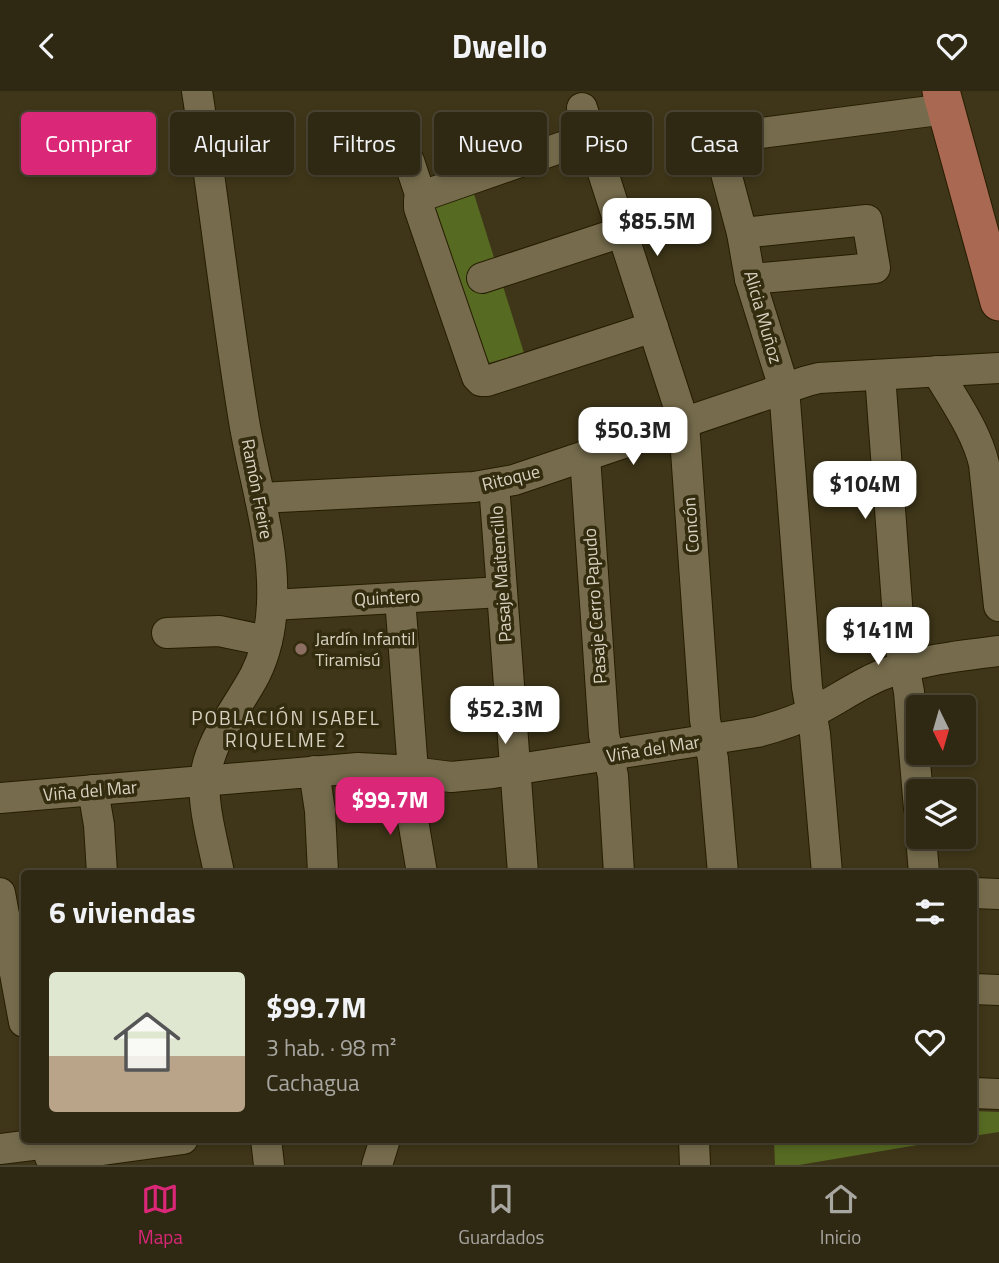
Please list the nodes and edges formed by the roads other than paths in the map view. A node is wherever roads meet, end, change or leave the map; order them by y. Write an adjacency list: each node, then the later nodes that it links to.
1 (197, 91): 22 (street, Ramón Freire)
2 (944, 100): 10 (street, Alicia Muñoz); 13 (main road)
3 (582, 108): 4 (street, Concón)
4 (583, 112)
5 (561, 148): 8 (street)
6 (414, 175): 8 (street)
7 (603, 175): 9 (street, Concón)
8 (421, 197): 14 (street)
9 (622, 232): 11 (street); 14 (street, Concón)
10 (742, 233): 12 (street, Alicia Muñoz); 12 (street)
11 (482, 278)
12 (750, 279): 18 (street, Alicia Muñoz)
13 (999, 302)
14 (653, 327): 19 (street, Concón)
15 (999, 367): 16 (street, Ritoque)
16 (937, 371): 17 (street, Ritoque); 26 (street)
17 (880, 375): 18 (street, Ritoque); 30 (street)
18 (784, 388): 19 (street, Ritoque); 31 (street, Alicia Muñoz)
19 (684, 423): 20 (street, Ritoque); 32 (street, Concón)
20 (585, 456): 21 (street, Ritoque); 33 (street, Pasaje Cerro Papudo)
21 (494, 484): 22 (street, Ritoque); 23 (street, Pasaje Maitencillo)
22 (260, 498): 25 (street, Ramón Freire)
23 (502, 593): 24 (street, Quintero); 34 (street, Pasaje Maitencillo)
24 (400, 598): 25 (street, Quintero); 36 (street)
25 (272, 605): 28 (street, Ramón Freire)
26 (999, 606)
27 (167, 633): 28 (street)
28 (267, 641): 38 (street, Ramón Freire)
29 (999, 651): 30 (street, Viña del Mar)
30 (904, 667): 31 (street, Viña del Mar); 37 (street)
31 (811, 713): 32 (street, Viña del Mar); 49 (street, Alicia Muñoz)
32 (709, 740): 33 (street, Viña del Mar); 48 (street, Concón)
33 (608, 755): 34 (street, Viña del Mar); 47 (street, Pasaje Cerro Papudo)
34 (515, 770): 36 (street, Viña del Mar); 46 (street, Pasaje Maitencillo)
35 (314, 771): 36 (street, Viña del Mar); 38 (street, Viña del Mar); 44 (street)
36 (410, 773): 45 (street)
37 (916, 779)
38 (204, 781): 39 (street, Viña del Mar); 43 (street, Ramón Freire)
39 (93, 790): 40 (street, Viña del Mar); 42 (street)
40 (0, 798)
41 (922, 849): 50 (street)
42 (102, 870)
43 (218, 870)
44 (323, 870)
45 (421, 870)
46 (523, 870)
47 (619, 870)
48 (723, 870)
49 (827, 870)
50 (924, 870)
51 (0, 893): 56 (street)
52 (977, 893): 53 (street)
53 (999, 894)
54 (977, 989): 55 (street)
55 (999, 991)
56 (15, 1014)
57 (977, 1093): 58 (street)
58 (999, 1094)
59 (138, 1143): 64 (street)
60 (266, 1143): 65 (street)
61 (384, 1143): 66 (street)
62 (694, 1143): 67 (street)
63 (0, 1149): 64 (street)
64 (49, 1151)
65 (269, 1165)
66 (377, 1165)
67 (695, 1165)

